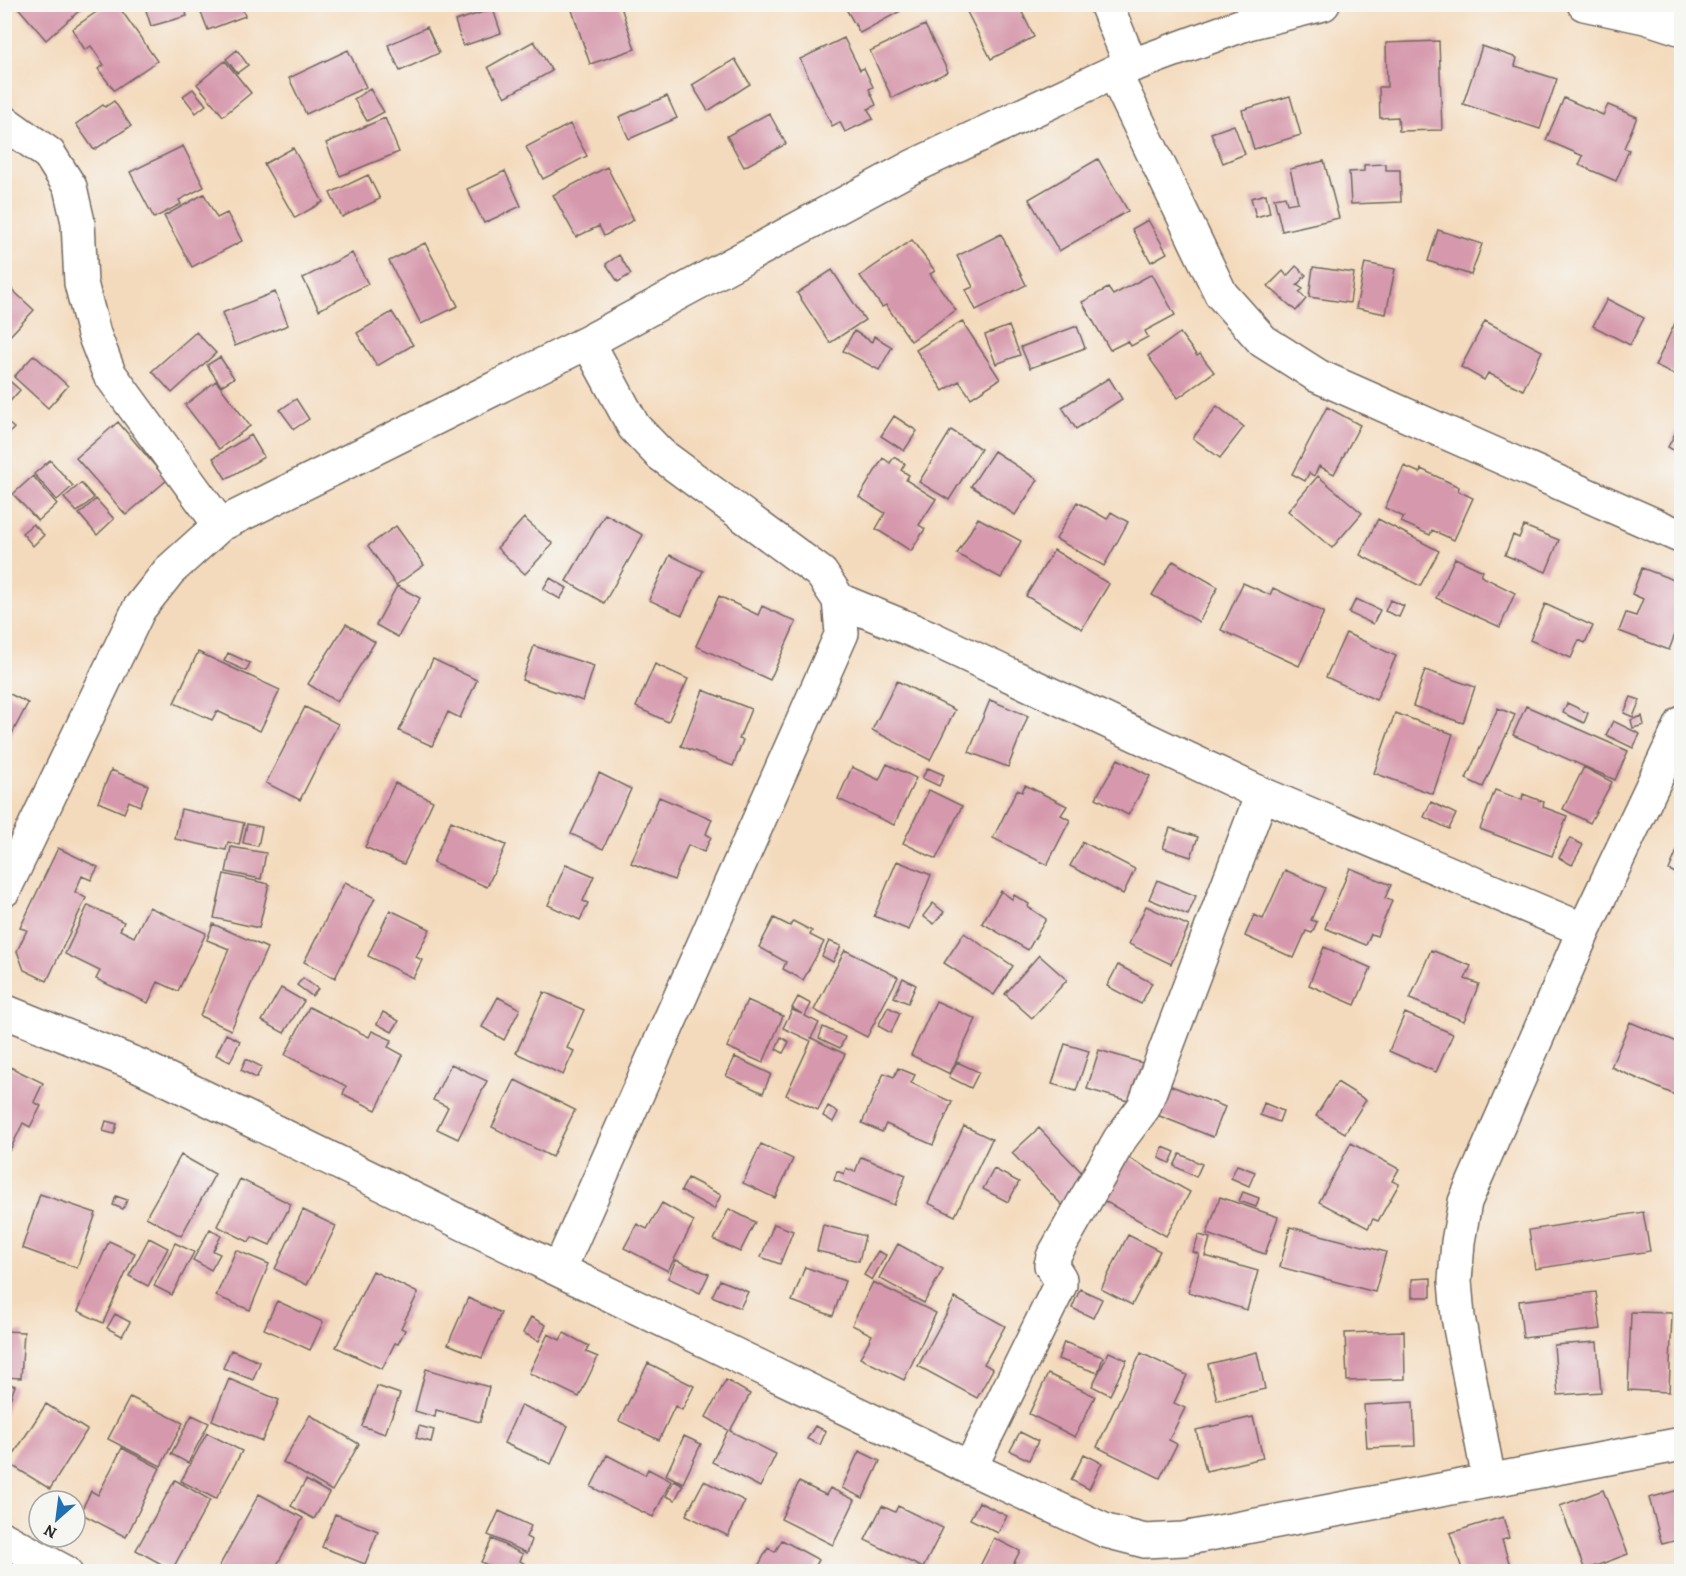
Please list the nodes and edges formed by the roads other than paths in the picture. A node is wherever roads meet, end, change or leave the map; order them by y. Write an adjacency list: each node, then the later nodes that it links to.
1 (1106, 4): 5 (street)
2 (1323, 4): 5 (street)
3 (1584, 4): 4 (street)
4 (1682, 29)
5 (1122, 69): 7 (street); 9 (street)
6 (4, 122): 8 (street)
7 (588, 342): 8 (street); 10 (street)
8 (220, 525): 13 (street)
9 (1682, 537)
10 (839, 600): 12 (street); 16 (street)
11 (1682, 723): 14 (street)
12 (1262, 794): 14 (street); 18 (street)
13 (4, 890)
14 (1584, 930): 19 (street)
15 (4, 1011): 16 (street)
16 (559, 1270): 18 (street)
17 (1682, 1444): 19 (street)
18 (970, 1468): 19 (street)
19 (1490, 1480)
20 (4, 1539): 21 (street)
21 (65, 1572)

